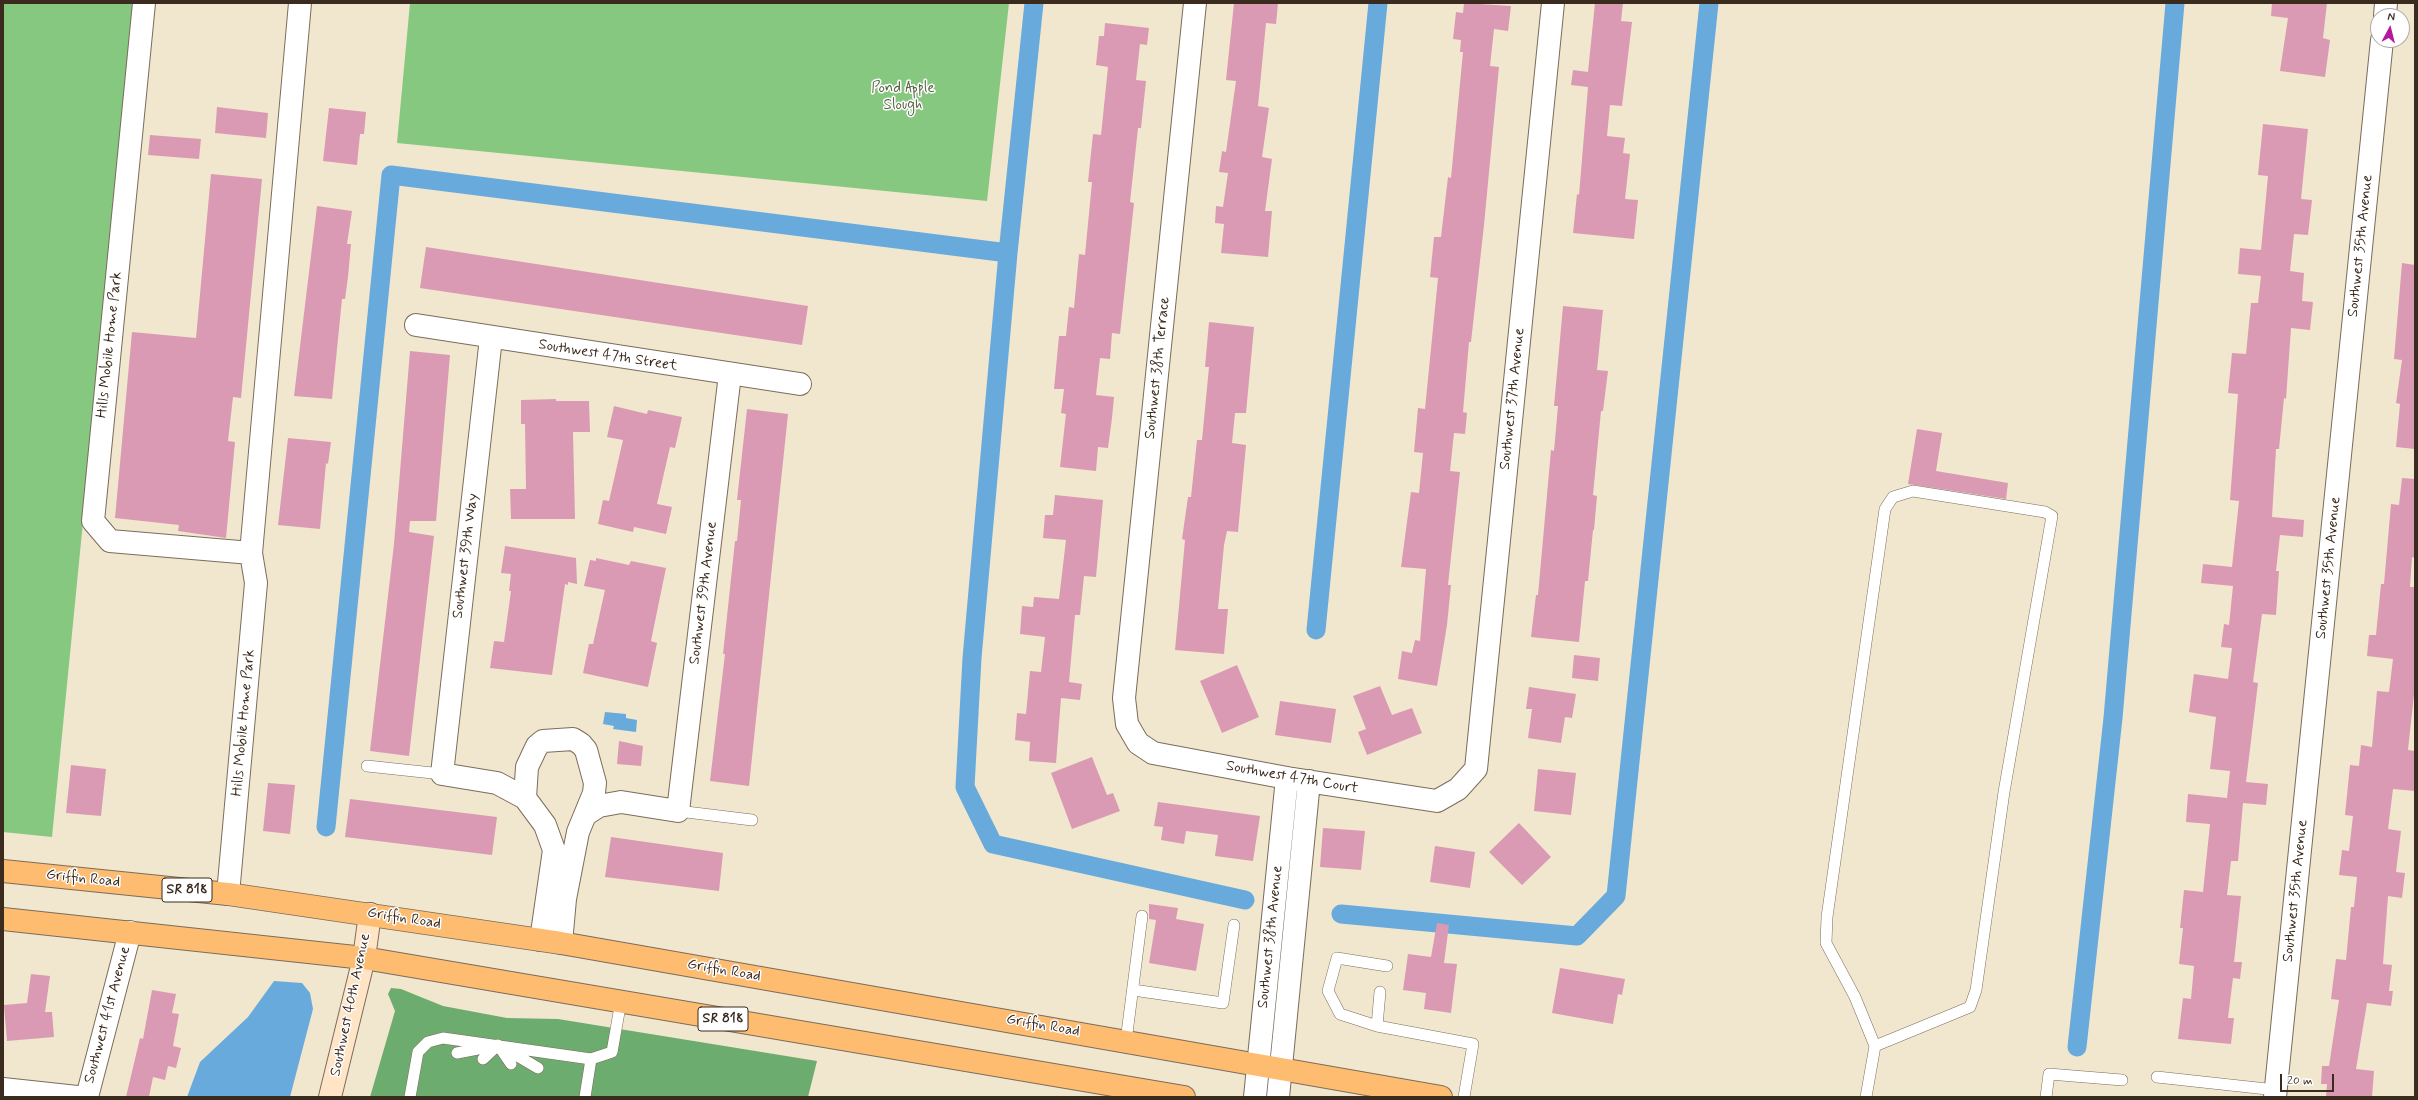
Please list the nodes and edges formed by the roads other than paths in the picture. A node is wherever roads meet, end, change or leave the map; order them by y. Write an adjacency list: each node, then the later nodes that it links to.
1 (144, 3): 10 (street, Hills Mobile Home Park)
2 (300, 3): 10 (street, Hills Mobile Home Park)
3 (1195, 3): 11 (street, Southwest 38th Terrace)
4 (1553, 3): 19 (street, Southwest 37th Avenue)
5 (2381, 48): 52 (street, Southwest 35th Avenue)
6 (416, 325): 7 (street, Southwest 47th Street)
7 (491, 338): 8 (street, Southwest 47th Street); 14 (street, Southwest 39th Way)
8 (730, 374): 9 (street, Southwest 47th Street); 22 (street, Southwest 39th Avenue)
9 (800, 384)
10 (251, 553): 26 (street, Hills Mobile Home Park)
11 (1131, 732): 15 (street, Southwest 47th Court)
12 (530, 760): 17 (street); 18 (street); 20 (street)
13 (367, 766): 14 (lane)
14 (442, 774): 17 (street)
15 (1287, 778): 16 (street, Southwest 47th Court); 46 (street, Southwest 38th Avenue)
16 (1309, 781): 19 (street, Southwest 47th Court); 48 (street, Southwest 38th Avenue)
17 (497, 783): 20 (street)
18 (595, 783): 21 (street); 23 (street)
19 (1458, 789)
20 (525, 798): 32 (street)
21 (621, 802): 22 (street); 23 (street)
22 (678, 811): 24 (lane)
23 (585, 816): 32 (street)
24 (752, 820)
25 (3, 871): 26 (main road, Griffin Road / SR 818)
26 (228, 894): 27 (main road, Griffin Road / SR 818)
27 (370, 914): 32 (main road, Griffin Road / SR 818); 33 (street, Southwest 40th Avenue)
28 (1142, 916): 35 (lane)
29 (3, 919): 31 (main road, SR 818)
30 (1234, 925): 35 (lane)
31 (130, 932): 33 (main road, SR 818); 54 (street, Southwest 41st Avenue)
32 (551, 941): 39 (main road, Griffin Road / SR 818)
33 (364, 958): 37 (main road, SR 818); 55 (street, Southwest 40th Avenue)
34 (1387, 966): 38 (lane)
35 (1133, 990): 39 (lane)
36 (1380, 992): 38 (lane)
37 (621, 1002): 44 (lane); 58 (main road, SR 818)
38 (1377, 1026): 62 (lane)
39 (1126, 1041): 46 (main road, Griffin Road / SR 818)
40 (498, 1045): 42 (lane); 43 (lane); 44 (lane); 45 (lane); 47 (lane); 56 (lane)
41 (1874, 1046): 41 (lane); 63 (lane)
42 (457, 1053)
43 (483, 1059)
44 (591, 1059): 57 (lane)
45 (512, 1064)
46 (1258, 1065): 48 (main road, Griffin Road / SR 818); 59 (street, Southwest 38th Avenue)
47 (538, 1068)
48 (1281, 1069): 60 (street, Southwest 38th Avenue); 61 (main road, Griffin Road / SR 818)
49 (2157, 1077): 52 (lane)
50 (2122, 1080): 64 (lane)
51 (3, 1089): 53 (street)
52 (2276, 1094)
53 (77, 1097)
54 (87, 1097)
55 (330, 1097)
56 (410, 1097)
57 (584, 1097)
58 (1184, 1097)
59 (1255, 1097)
60 (1278, 1097)
61 (1441, 1097)
62 (1464, 1097)
63 (1866, 1097)
64 (2046, 1097)

